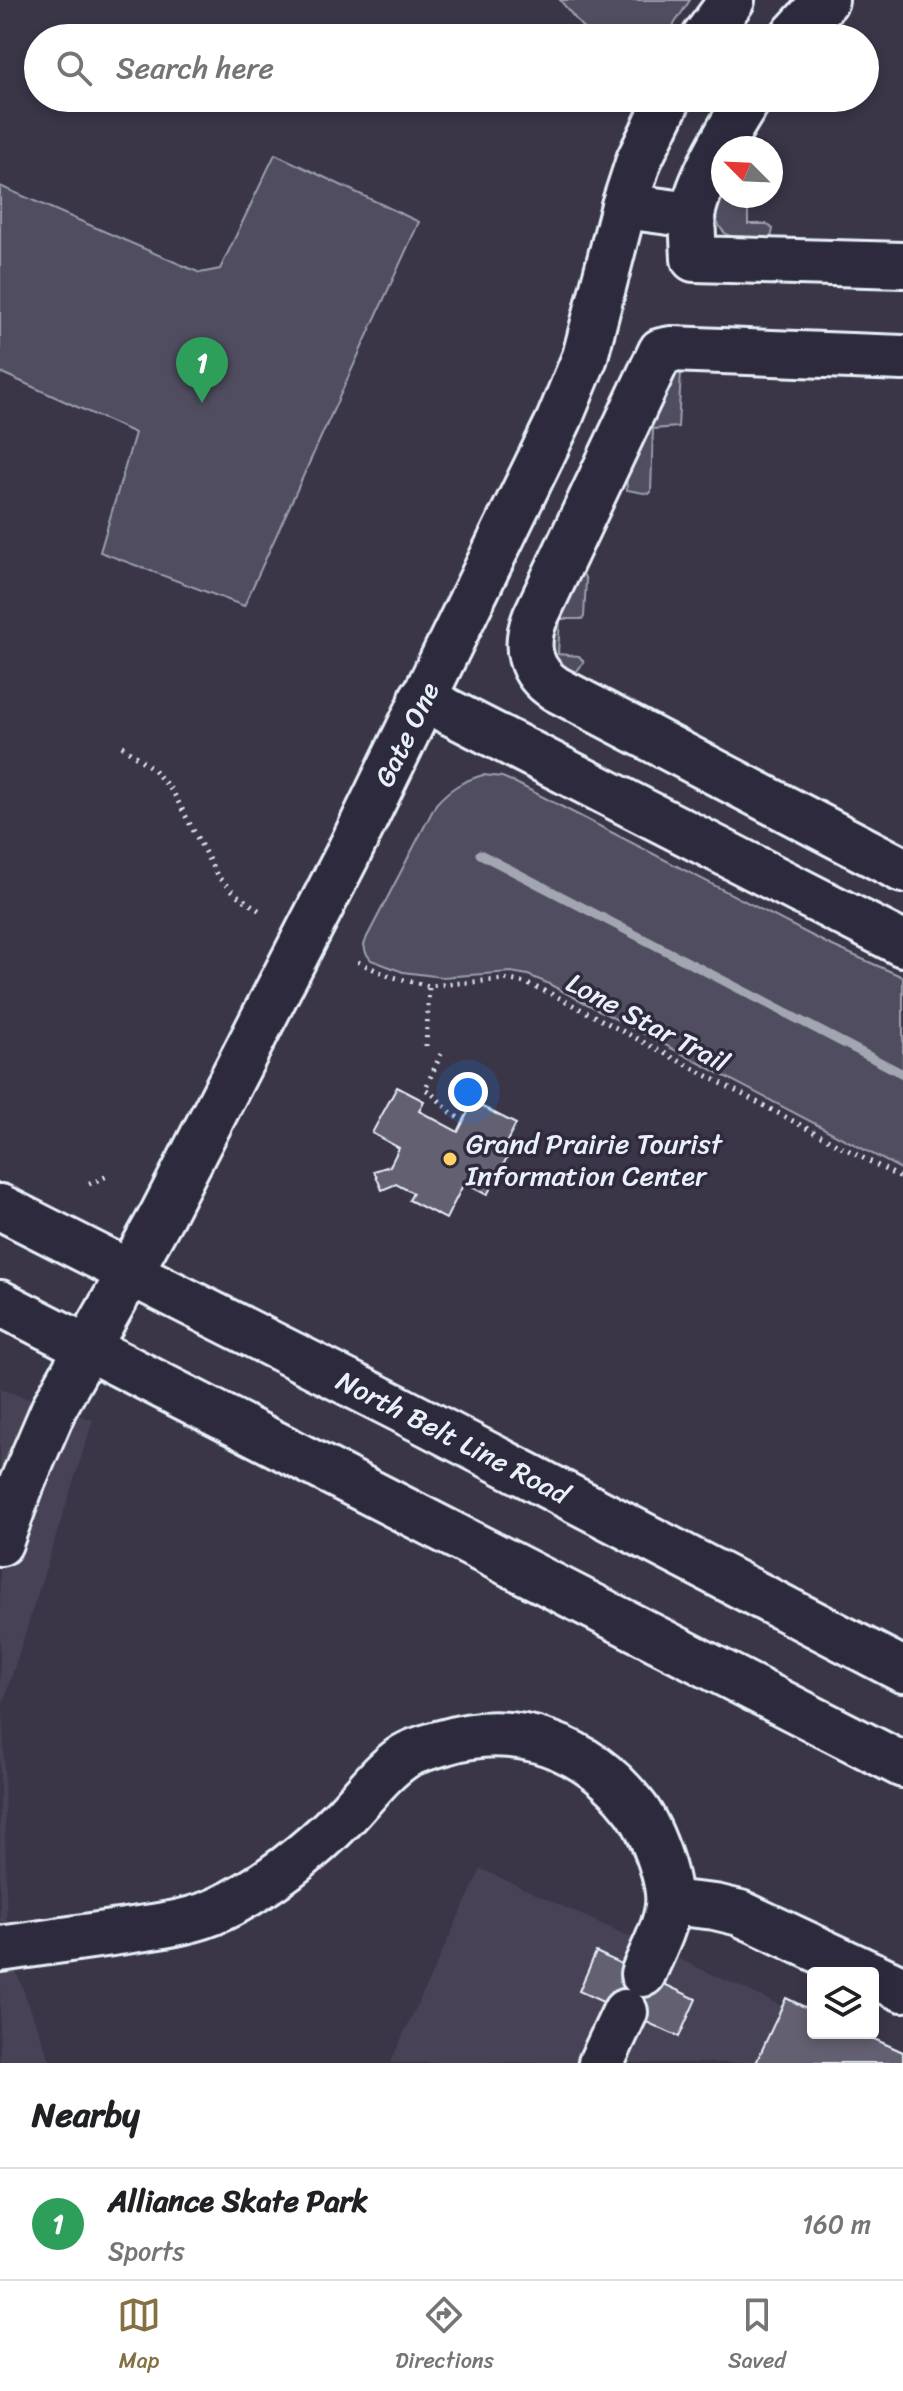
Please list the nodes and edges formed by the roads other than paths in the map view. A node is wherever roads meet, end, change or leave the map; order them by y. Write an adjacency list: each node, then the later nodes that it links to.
1 (732, 0): 3 (main road)
2 (826, 0): 4 (main road)
3 (714, 24)
4 (804, 24)
5 (662, 112): 7 (main road, Gate One)
6 (741, 112): 8 (main road)
7 (624, 206): 8 (main road); 11 (main road, Gate One)
8 (692, 215): 9 (main road)
9 (903, 265)
10 (903, 358): 12 (main road)
11 (422, 698): 13 (main road); 15 (main road, Gate One)
12 (903, 870)
13 (903, 944)
14 (0, 1207): 15 (main road, North Belt Line Road)
15 (130, 1273): 17 (main road, Gate One); 19 (main road, North Belt Line Road)
16 (0, 1303): 17 (main road)
17 (87, 1348): 18 (main road, Gate One); 20 (main road)
18 (0, 1543)
19 (903, 1670)
20 (903, 1765)
21 (669, 1902): 22 (main road); 23 (main road); 26 (main road)
22 (0, 1949)
23 (856, 1967)
24 (879, 1978): 25 (main road)
25 (903, 1989)
26 (601, 2063)

